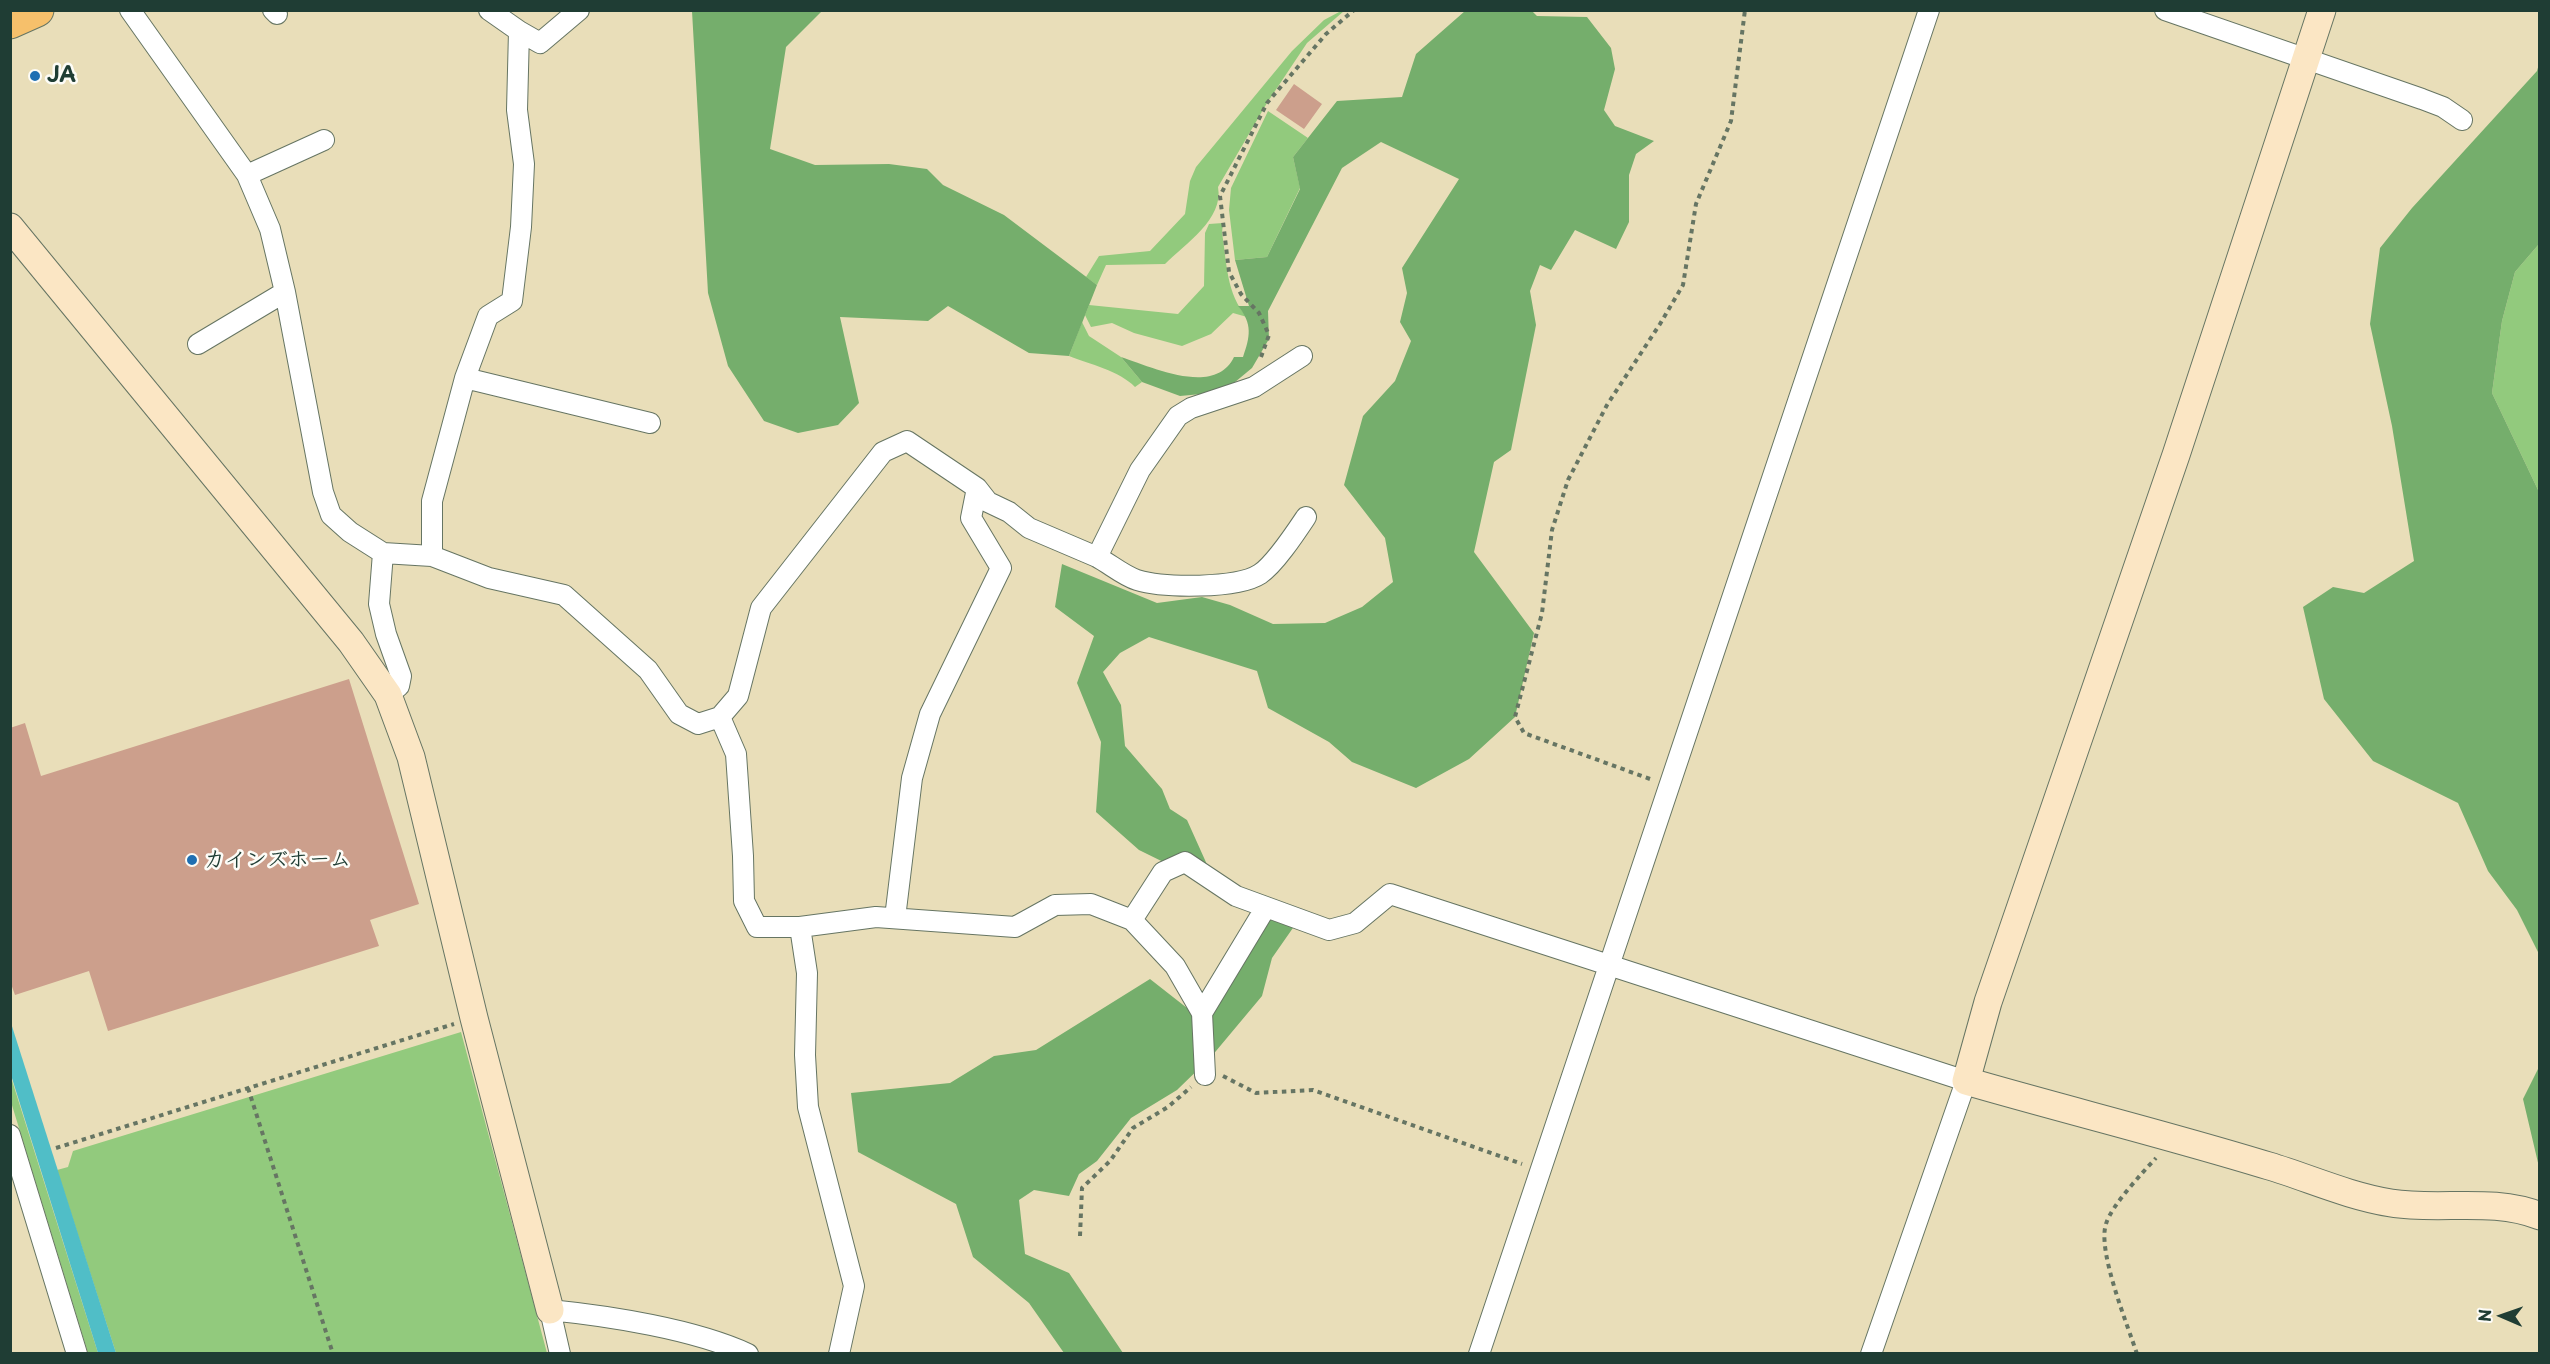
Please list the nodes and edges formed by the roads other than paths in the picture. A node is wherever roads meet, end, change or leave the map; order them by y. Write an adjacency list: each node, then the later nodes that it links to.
1 (38, 10): 8 (highway)
2 (130, 10): 13 (street)
3 (489, 10): 9 (street)
4 (579, 10): 9 (street)
5 (1929, 10): 31 (street)
6 (2165, 10): 10 (street)
7 (2322, 10): 10 (street)
8 (10, 22)
9 (519, 31): 18 (street)
10 (2306, 59): 11 (street); 34 (street)
11 (2462, 120)
12 (324, 140): 13 (street)
13 (247, 175): 15 (street)
14 (10, 227): 25 (street)
15 (285, 292): 16 (street); 22 (street)
16 (198, 344)
17 (1302, 356): 24 (street)
18 (465, 378): 19 (street); 23 (street)
19 (650, 423)
20 (977, 488): 24 (street); 26 (street); 28 (street)
21 (1306, 517): 24 (street)
22 (382, 553): 23 (street); 25 (street)
23 (432, 556): 26 (street)
24 (1097, 557)
25 (388, 695): 37 (street)
26 (720, 717): 30 (street)
27 (1266, 907): 29 (street); 31 (street); 32 (street)
28 (895, 918): 29 (street); 30 (street)
29 (1132, 920): 32 (street)
30 (800, 927): 41 (street)
31 (1609, 966): 34 (street); 42 (street)
32 (1202, 1013): 33 (street)
33 (1205, 1075)
34 (1966, 1081): 36 (street); 43 (street)
35 (10, 1135): 38 (street)
36 (2540, 1216)
37 (550, 1310): 39 (street); 40 (street)
38 (77, 1353)
39 (560, 1353)
40 (748, 1353)
41 (838, 1353)
42 (1479, 1353)
43 (1870, 1353)

